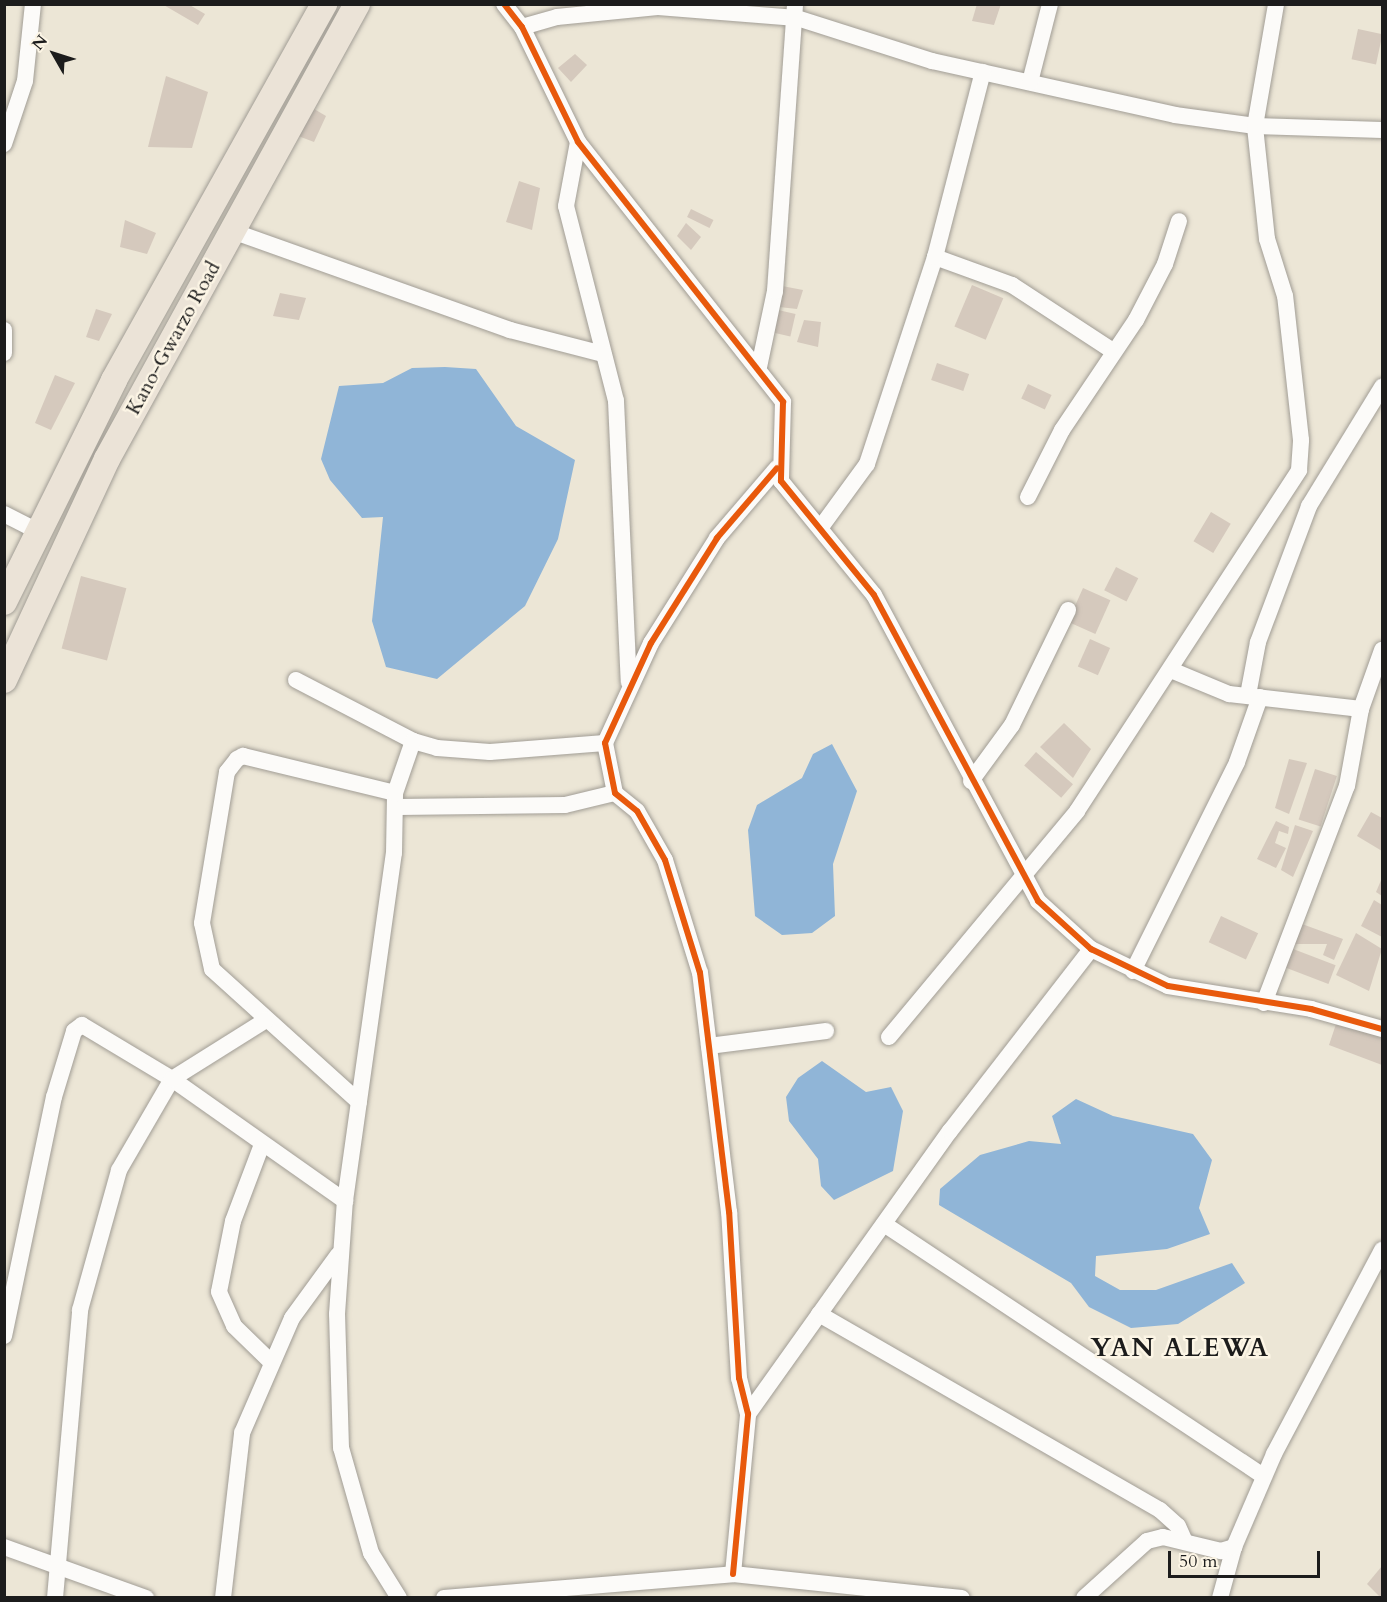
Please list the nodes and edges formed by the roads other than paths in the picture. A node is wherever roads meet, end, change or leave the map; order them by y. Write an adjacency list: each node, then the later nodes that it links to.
1 (33, 4): 14 (street)
2 (324, 4): 30 (main road, Kano-Gwarzo Road)
3 (357, 4): 16 (main road, Kano-Gwarzo Road)
4 (504, 4): 8 (street)
5 (1050, 4): 10 (street)
6 (1276, 4): 11 (street)
7 (796, 11): 8 (street); 9 (street); 22 (street)
8 (522, 27): 13 (street)
9 (983, 72): 10 (street); 17 (street)
10 (1030, 81): 11 (street)
11 (1255, 126): 12 (street); 25 (street)
12 (1383, 130)
13 (578, 142): 21 (street); 22 (street)
14 (4, 144)
15 (1179, 221): 19 (street)
16 (232, 231): 21 (street); 35 (main road, Kano-Gwarzo Road)
17 (936, 256): 19 (street); 29 (street)
18 (4, 330): 20 (street)
19 (1113, 351): 27 (street)
20 (4, 353)
21 (603, 354): 37 (street)
22 (759, 367): 24 (street)
23 (1383, 387): 26 (street)
24 (777, 468): 29 (street); 37 (street)
25 (1299, 470): 26 (street); 34 (street)
26 (1321, 480): 39 (street)
27 (1028, 497)
28 (4, 514): 30 (street)
29 (821, 527): 43 (street)
30 (38, 531): 31 (main road, Kano-Gwarzo Road)
31 (4, 602)
32 (1068, 610): 43 (street)
33 (1383, 650): 38 (street)
34 (1171, 670): 39 (street); 46 (street)
35 (4, 680)
36 (296, 680): 41 (street)
37 (629, 683): 42 (street)
38 (1377, 687): 40 (street)
39 (1254, 696): 40 (street); 48 (street)
40 (1361, 709): 49 (street)
41 (413, 741): 42 (street); 45 (street)
42 (605, 743): 44 (street)
43 (971, 781): 46 (street)
44 (615, 793): 45 (street); 54 (street)
45 (396, 800): 50 (street); 56 (street)
46 (1021, 879): 47 (street); 53 (street)
47 (1091, 949): 48 (street); 59 (street)
48 (1132, 971): 49 (street)
49 (1264, 1003): 51 (street)
50 (266, 1020): 55 (street); 56 (street)
51 (1383, 1029)
52 (826, 1031): 54 (street)
53 (889, 1037)
54 (709, 1046): 65 (street)
55 (172, 1079): 57 (street); 63 (street); 70 (street)
56 (359, 1102): 58 (street)
57 (261, 1147): 58 (street); 64 (street)
58 (345, 1201): 61 (street)
59 (884, 1224): 62 (street); 66 (street)
60 (1383, 1250): 66 (street)
61 (338, 1255): 64 (street); 77 (street)
62 (819, 1314): 65 (street); 67 (street)
63 (4, 1336)
64 (271, 1362): 76 (street)
65 (748, 1414): 71 (street)
66 (1263, 1476): 69 (street)
67 (1185, 1542): 69 (street); 80 (street)
68 (4, 1547): 70 (street)
69 (1234, 1547): 81 (street)
70 (58, 1565): 74 (street); 75 (street)
71 (733, 1574): 72 (street); 73 (street)
72 (867, 1592): 79 (street)
73 (486, 1595): 78 (street)
74 (55, 1598)
75 (146, 1598)
76 (223, 1598)
77 (399, 1598)
78 (444, 1598)
79 (962, 1598)
80 (1084, 1598)
81 (1220, 1598)

